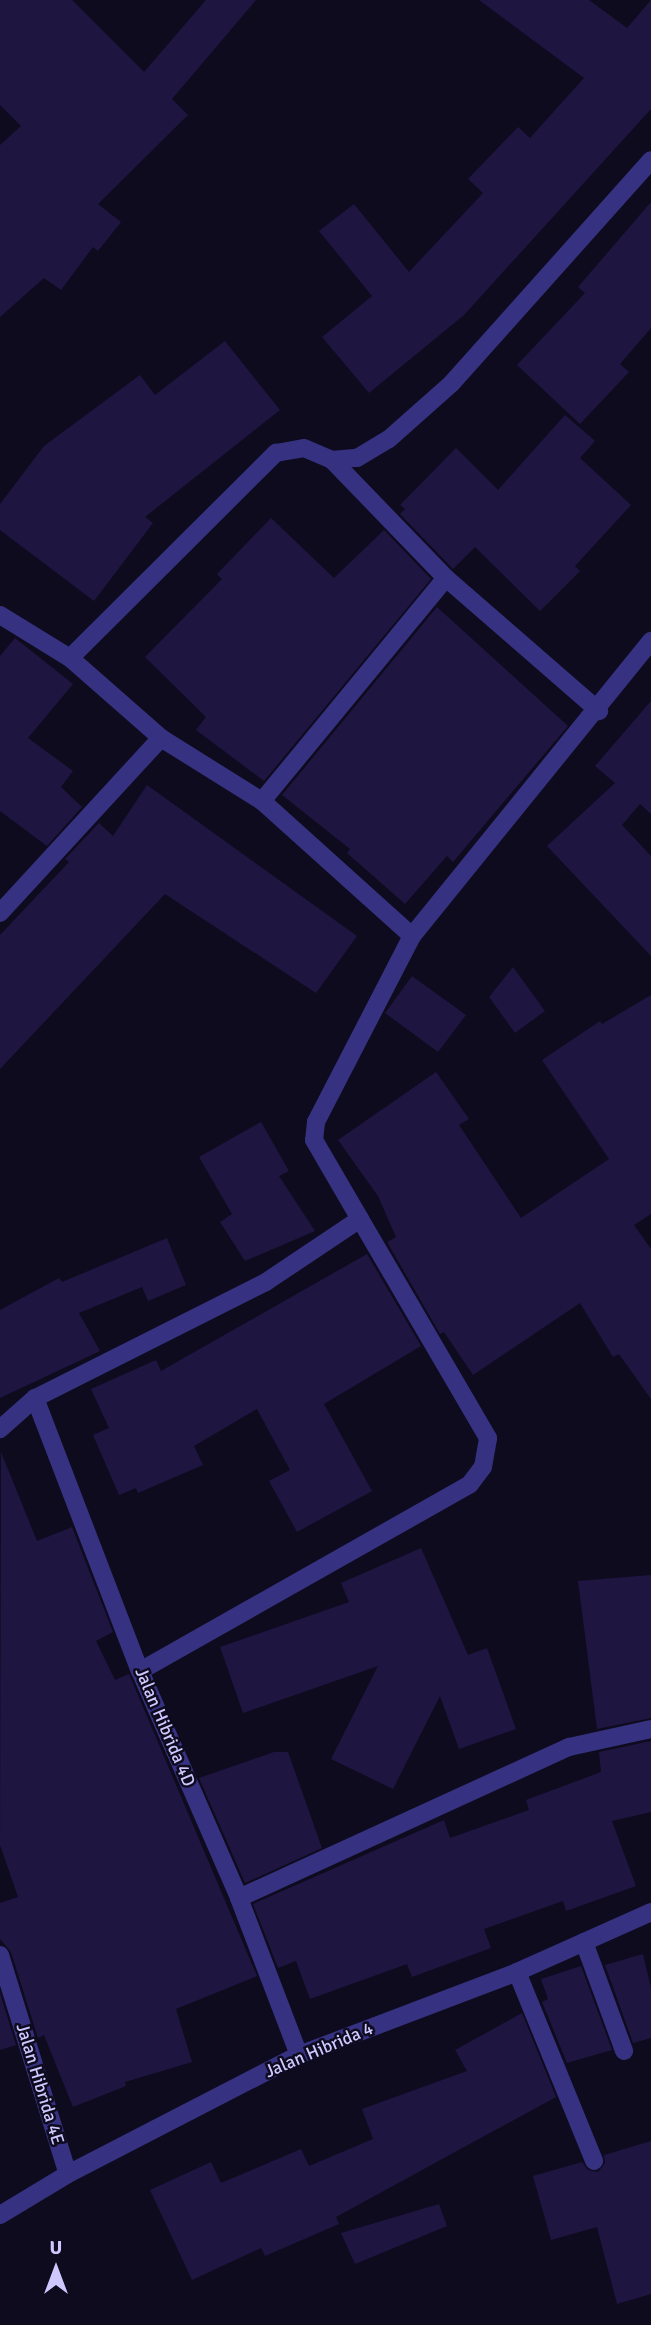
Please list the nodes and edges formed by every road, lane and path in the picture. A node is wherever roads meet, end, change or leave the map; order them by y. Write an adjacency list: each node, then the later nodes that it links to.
1 (651, 160): 2 (street)
2 (332, 460): 3 (street); 6 (street)
3 (446, 578): 7 (street); 9 (street)
4 (0, 615): 6 (street)
5 (651, 641): 7 (street)
6 (70, 658): 8 (street)
7 (599, 711): 11 (street)
8 (161, 738): 9 (street); 10 (street)
9 (262, 801): 11 (street)
10 (0, 913)
11 (412, 936): 12 (street)
12 (359, 1219): 13 (street); 15 (street)
13 (35, 1398): 14 (street); 15 (street, Jalan Hibrida 4D)
14 (0, 1429)
15 (140, 1671): 17 (street, Jalan Hibrida 4D)
16 (651, 1729): 17 (street)
17 (239, 1898): 23 (street, Jalan Hibrida 4D)
18 (651, 1912): 19 (street, Jalan Hibrida 4)
19 (584, 1942): 21 (street, Jalan Hibrida 4); 22 (street)
20 (0, 1955): 25 (street, Jalan Hibrida 4E)
21 (517, 1972): 23 (street, Jalan Hibrida 4); 24 (street)
22 (624, 2051)
23 (299, 2054): 25 (street, Jalan Hibrida 4)
24 (594, 2161)
25 (68, 2174): 26 (street, Jalan Hibrida 4)
26 (0, 2215)

